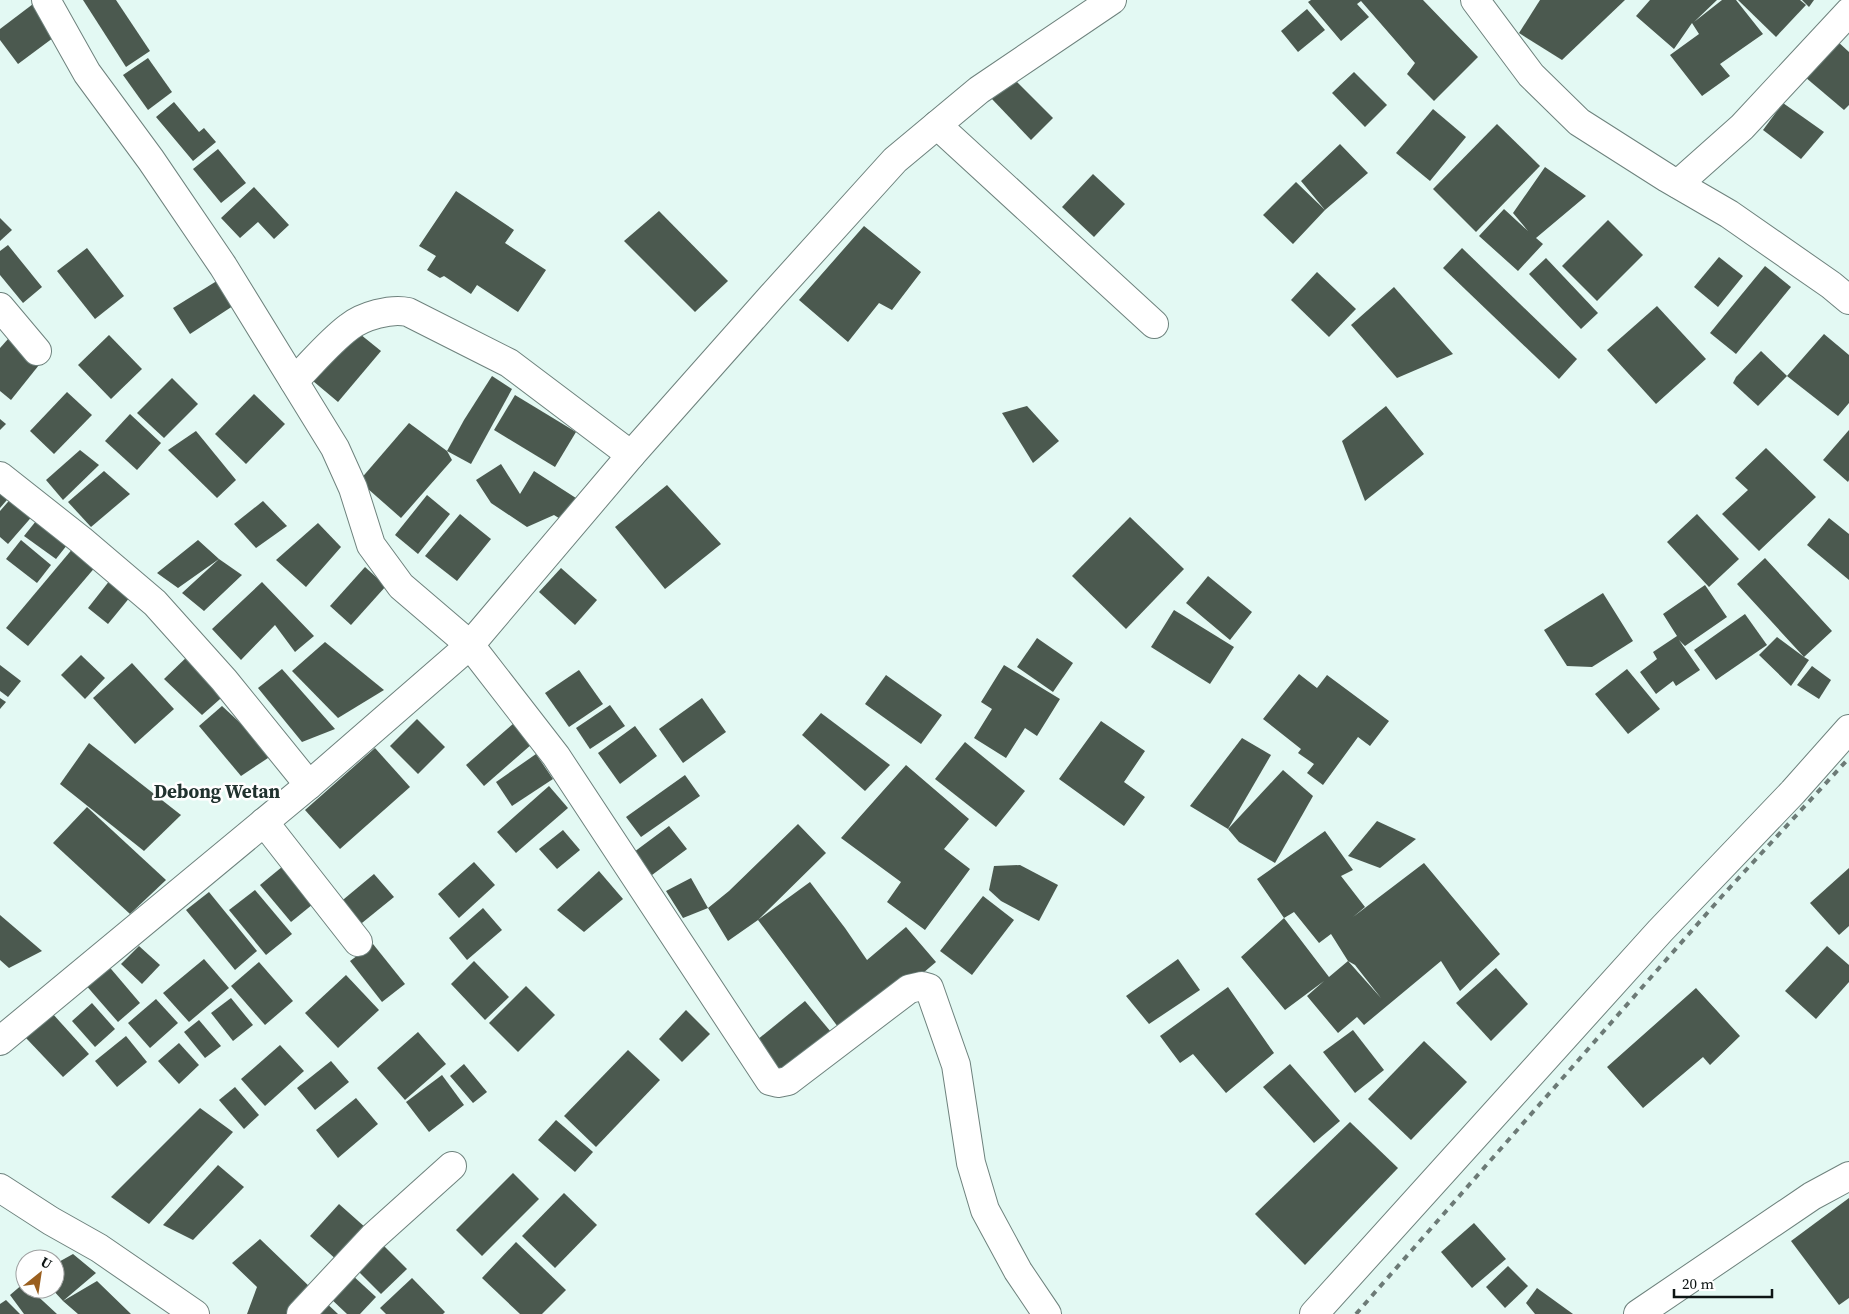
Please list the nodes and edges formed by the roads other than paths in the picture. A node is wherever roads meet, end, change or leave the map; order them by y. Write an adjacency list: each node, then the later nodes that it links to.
1 (46, 0): 11 (street)
2 (1112, 0): 5 (street)
3 (1475, 0): 6 (street)
4 (1849, 12): 6 (street)
5 (937, 125): 9 (street); 12 (street)
6 (1678, 184): 7 (street)
7 (1849, 300)
8 (0, 307): 10 (street)
9 (1154, 324)
10 (37, 351)
11 (294, 381): 12 (street); 14 (street)
12 (631, 455): 14 (street)
13 (0, 476): 16 (street)
14 (470, 645): 16 (street); 25 (street)
15 (1849, 729): 26 (street)
16 (309, 785): 17 (street)
17 (264, 822): 18 (street); 19 (street)
18 (358, 942)
19 (1, 1038)
20 (452, 1166): 24 (street)
21 (1849, 1176): 27 (street)
22 (0, 1188): 23 (street)
23 (195, 1314)
24 (301, 1314)
25 (1047, 1314)
26 (1314, 1314)
27 (1638, 1314)

